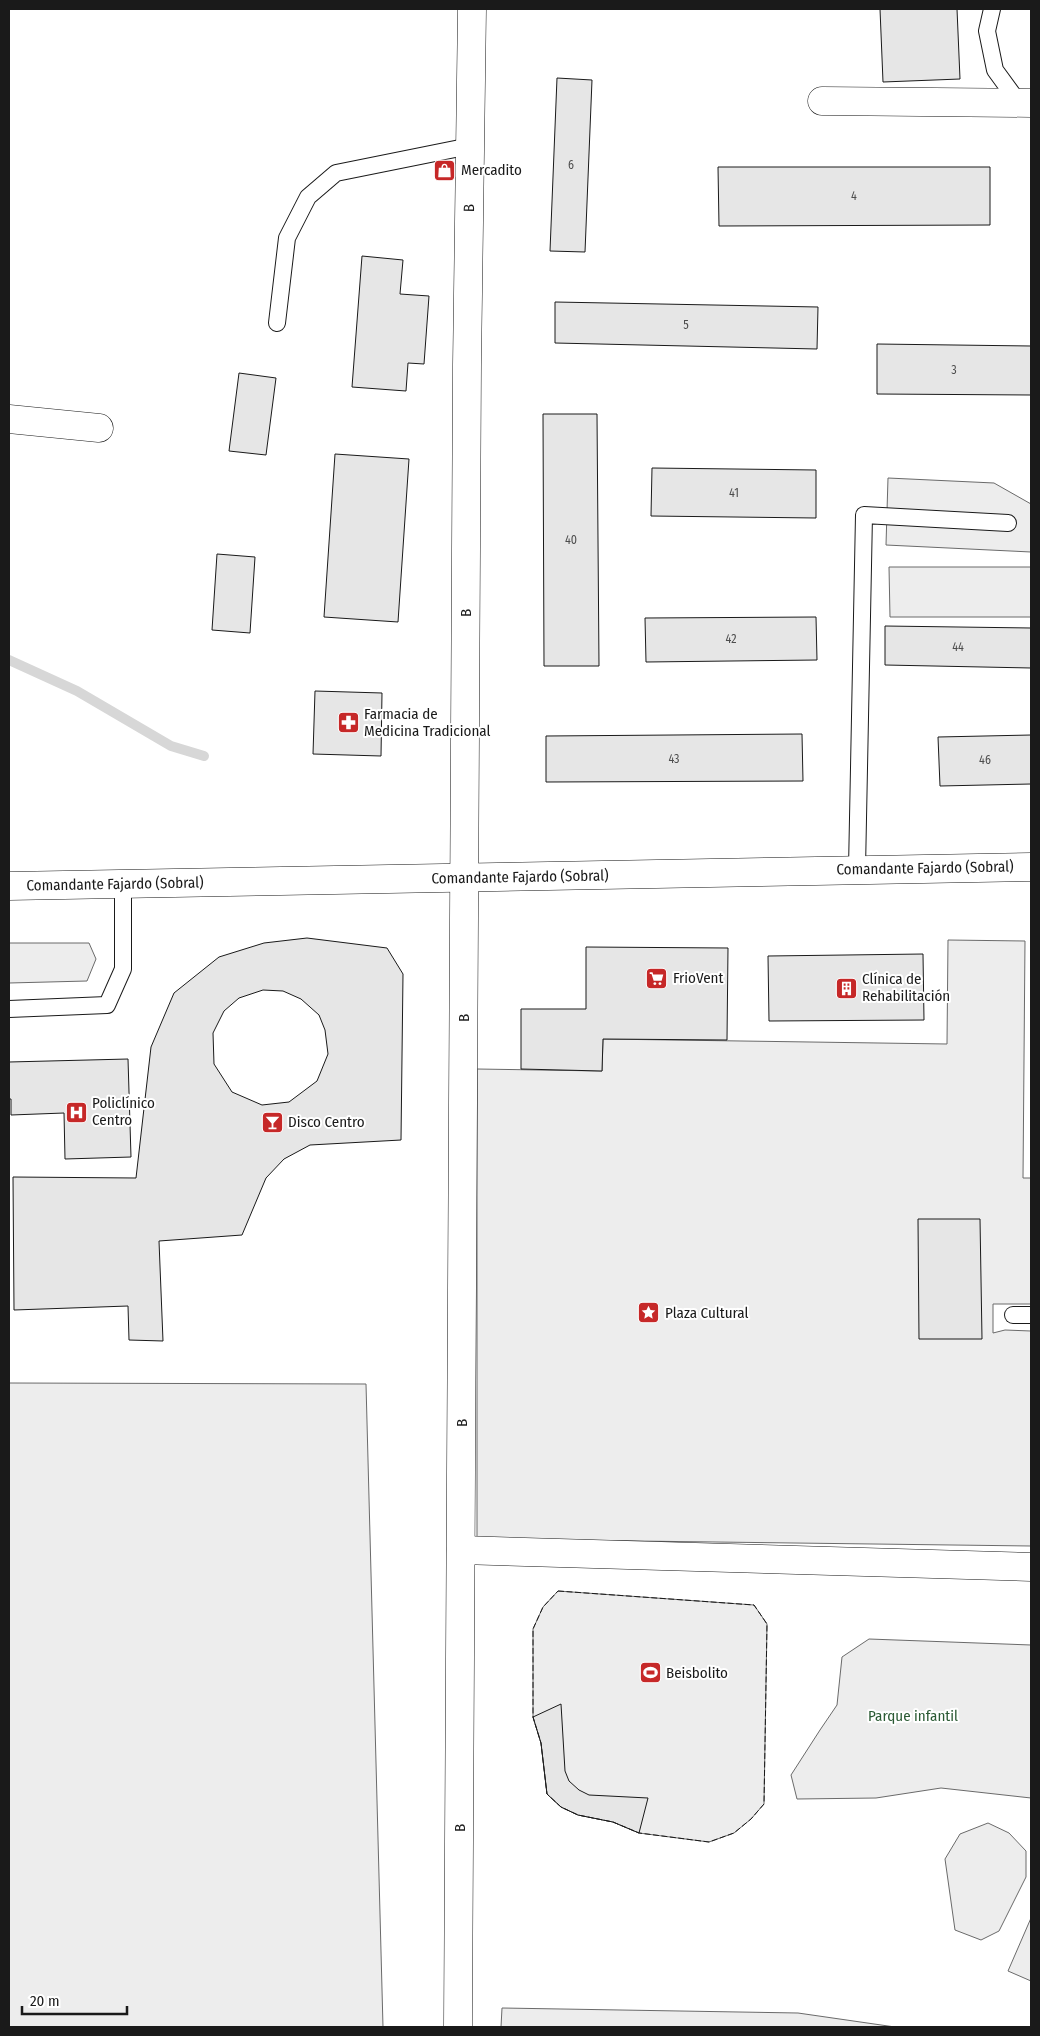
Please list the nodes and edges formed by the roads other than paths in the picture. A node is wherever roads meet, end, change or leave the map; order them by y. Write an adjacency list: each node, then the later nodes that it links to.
1 (472, 9): 5 (street, B)
2 (992, 9): 4 (lane)
3 (822, 100): 4 (street)
4 (1025, 103)
5 (470, 146): 6 (lane); 12 (street, B)
6 (277, 323)
7 (9, 419): 8 (street)
8 (99, 428)
9 (1008, 523): 11 (lane)
10 (1031, 867): 11 (street, Comandante Fajardo (Sobral))
11 (857, 869): 12 (street, Comandante Fajardo (Sobral))
12 (464, 878): 13 (street, Comandante Fajardo (Sobral)); 18 (street, B)
13 (123, 884): 14 (street, Comandante Fajardo (Sobral)); 15 (lane)
14 (9, 886)
15 (9, 1010)
16 (1013, 1315): 17 (lane)
17 (1031, 1315)
18 (461, 1550): 19 (street); 20 (street, B)
19 (1031, 1567)
20 (458, 2027)

